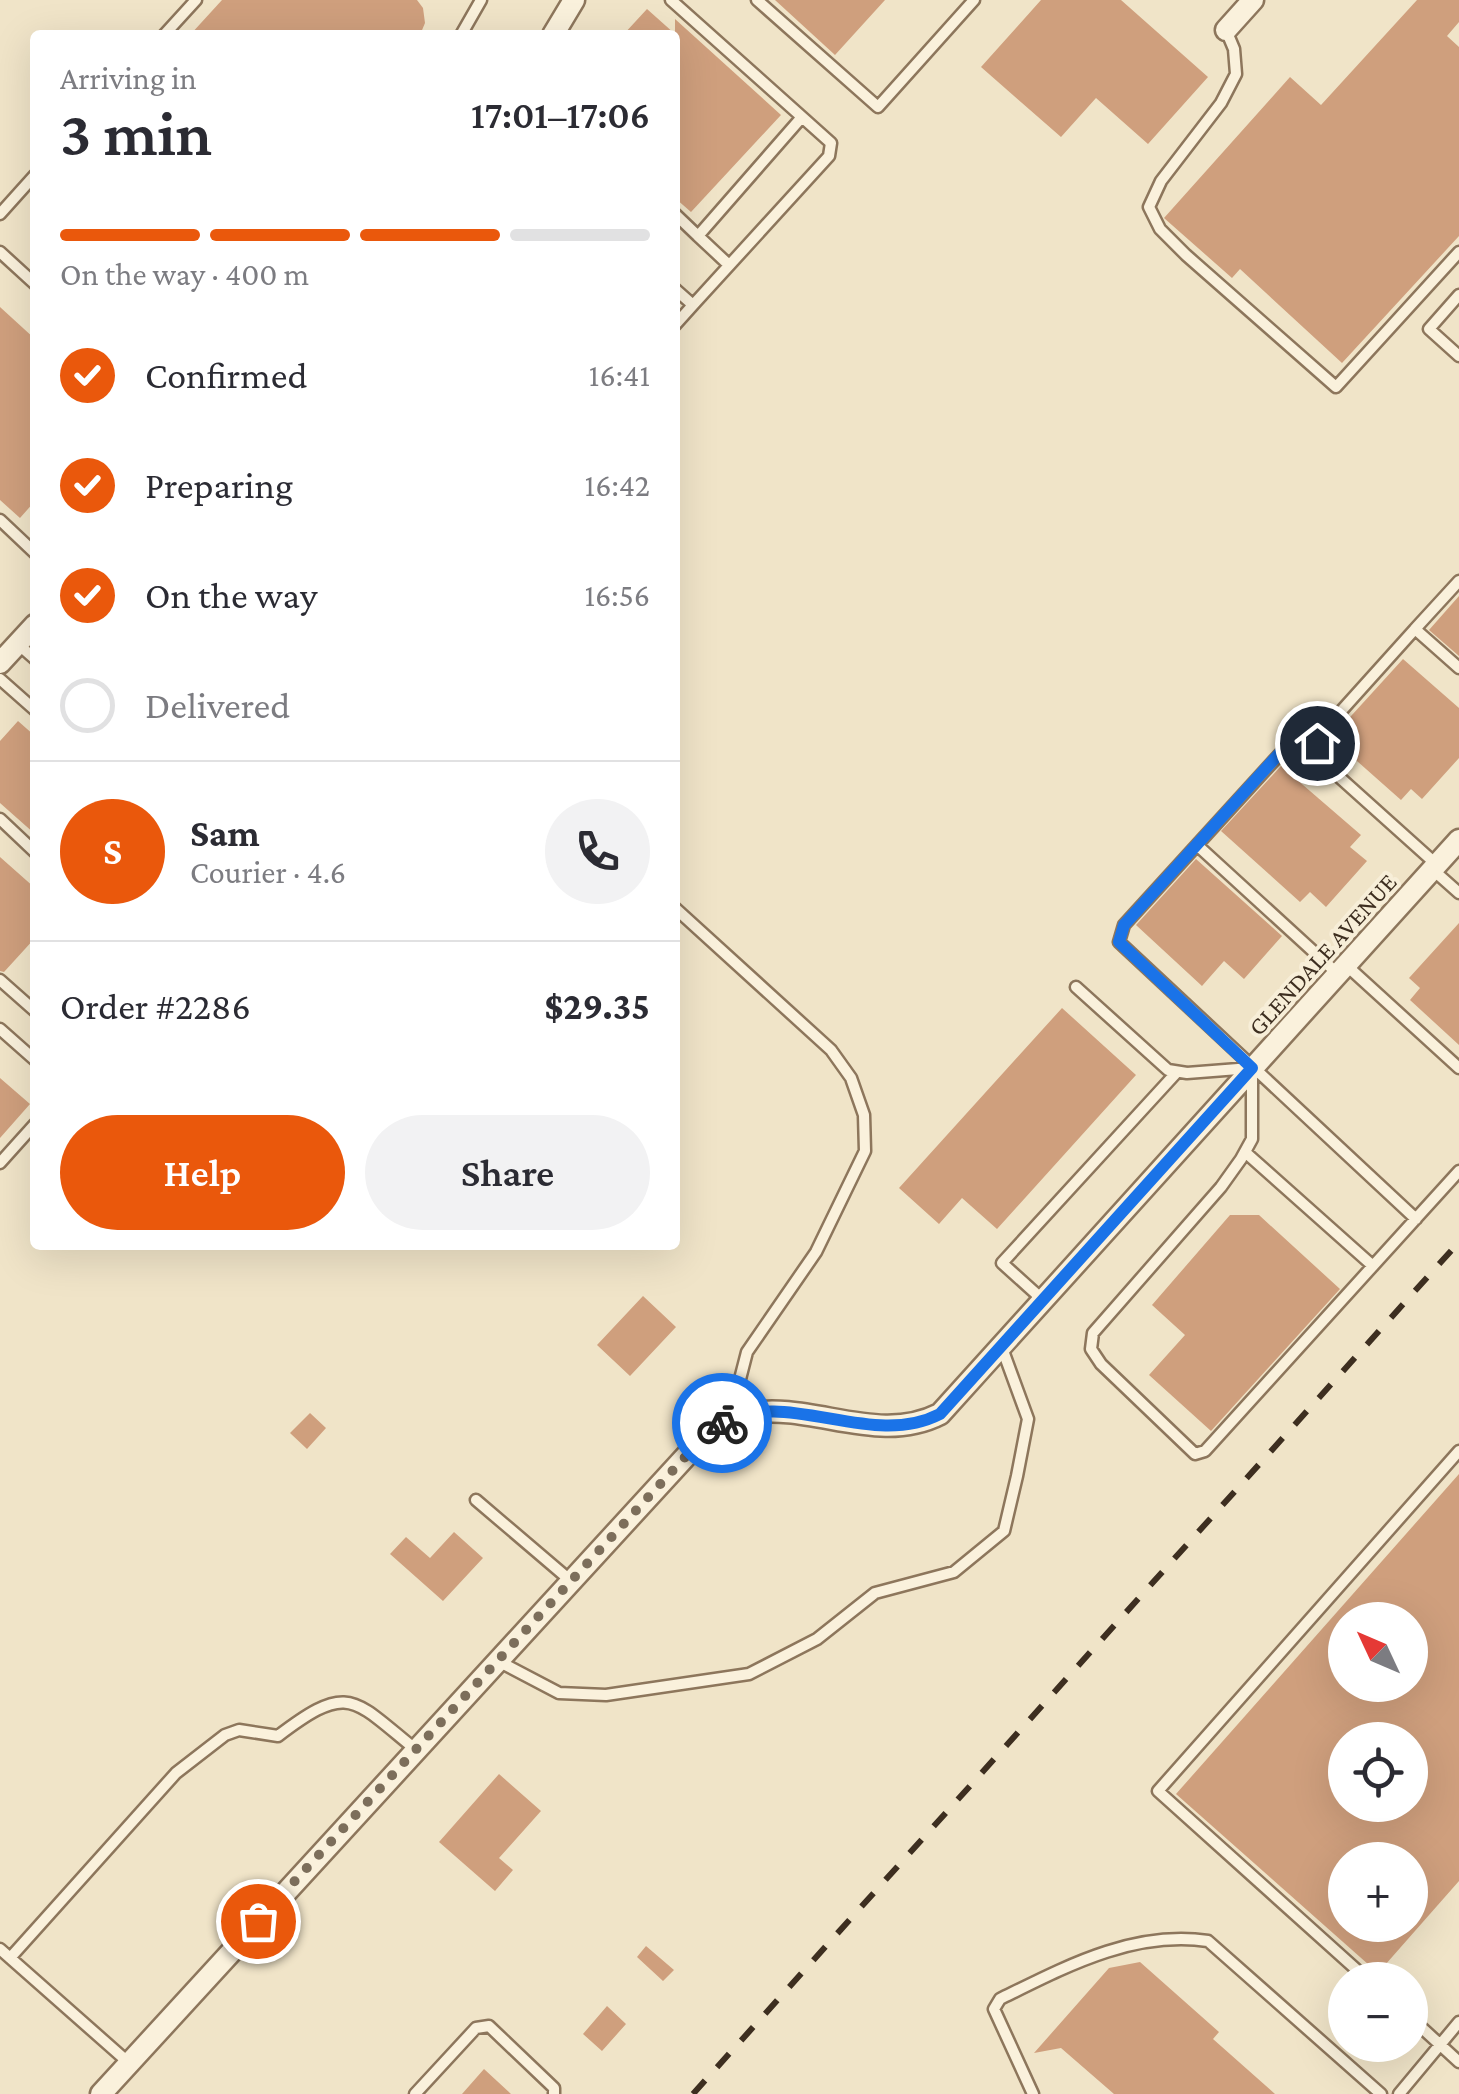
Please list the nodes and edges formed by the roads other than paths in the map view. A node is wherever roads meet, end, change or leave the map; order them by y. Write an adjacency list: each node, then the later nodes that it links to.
1 (196, 0): 8 (lane)
2 (574, 0): 10 (street)
3 (671, 0): 12 (lane)
4 (756, 0): 5 (lane)
5 (974, 0)
6 (1252, 0): 11 (street)
7 (476, 2): 9 (lane)
8 (169, 30)
9 (463, 30)
10 (556, 30)
11 (1226, 30): 18 (lane)
12 (802, 117): 16 (lane); 19 (lane)
13 (30, 181): 14 (lane)
14 (0, 214)
15 (680, 219): 16 (lane)
16 (698, 236): 19 (lane)
17 (0, 252): 20 (lane)
18 (1459, 252)
19 (729, 265): 23 (lane)
20 (30, 279)
21 (680, 293): 23 (lane)
22 (1459, 295): 25 (lane)
23 (693, 305): 24 (lane)
24 (680, 319)
25 (1459, 356)
26 (0, 520): 27 (lane)
27 (30, 548)
28 (1459, 581): 29 (lane)
29 (1415, 629): 34 (lane); 37 (lane)
30 (30, 631): 31 (street)
31 (18, 644): 32 (lane); 33 (street)
32 (30, 655)
33 (0, 663)
34 (1459, 668)
35 (0, 679): 36 (lane)
36 (30, 706)
37 (1317, 743): 40 (lane); 42 (lane)
38 (0, 819): 41 (lane)
39 (1459, 840): 42 (street, GLENDALE AVENUE)
40 (1198, 844): 45 (lane); 51 (lane)
41 (30, 847)
42 (1435, 867): 43 (lane); 45 (street, GLENDALE AVENUE)
43 (1459, 894)
44 (680, 913): 62 (lane)
45 (1342, 969): 51 (street, GLENDALE AVENUE); 52 (lane)
46 (0, 980): 48 (lane)
47 (1076, 987): 53 (lane)
48 (30, 1007)
49 (0, 1029): 50 (lane)
50 (30, 1056)
51 (1252, 1068): 53 (lane); 55 (lane); 58 (lane); 60 (street, GLENDALE AVENUE)
52 (1459, 1068)
53 (1177, 1072): 60 (lane)
54 (30, 1130): 56 (lane)
55 (1245, 1152): 59 (lane); 59 (lane)
56 (0, 1164)
57 (1459, 1171): 58 (lane)
58 (1416, 1219): 59 (lane)
59 (1374, 1266)
60 (1044, 1301): 61 (street, GLENDALE AVENUE)
61 (1002, 1348): 62 (street, GLENDALE AVENUE); 66 (lane)
62 (730, 1419): 65 (street)
63 (1459, 1450): 70 (lane)
64 (476, 1500): 65 (lane)
65 (571, 1581): 66 (street)
66 (497, 1660): 67 (street)
67 (415, 1748): 69 (lane); 75 (street)
68 (0, 1949): 69 (lane)
69 (10, 1958): 75 (lane)
70 (1348, 1962)
71 (1459, 2022): 73 (lane)
72 (1428, 2034): 73 (lane)
73 (1440, 2044): 74 (lane); 81 (lane)
74 (1459, 2062)
75 (130, 2063): 76 (street)
76 (102, 2094)
77 (415, 2094): 78 (lane)
78 (554, 2094)
79 (1033, 2094): 80 (lane)
80 (1381, 2094)
81 (1400, 2094)

